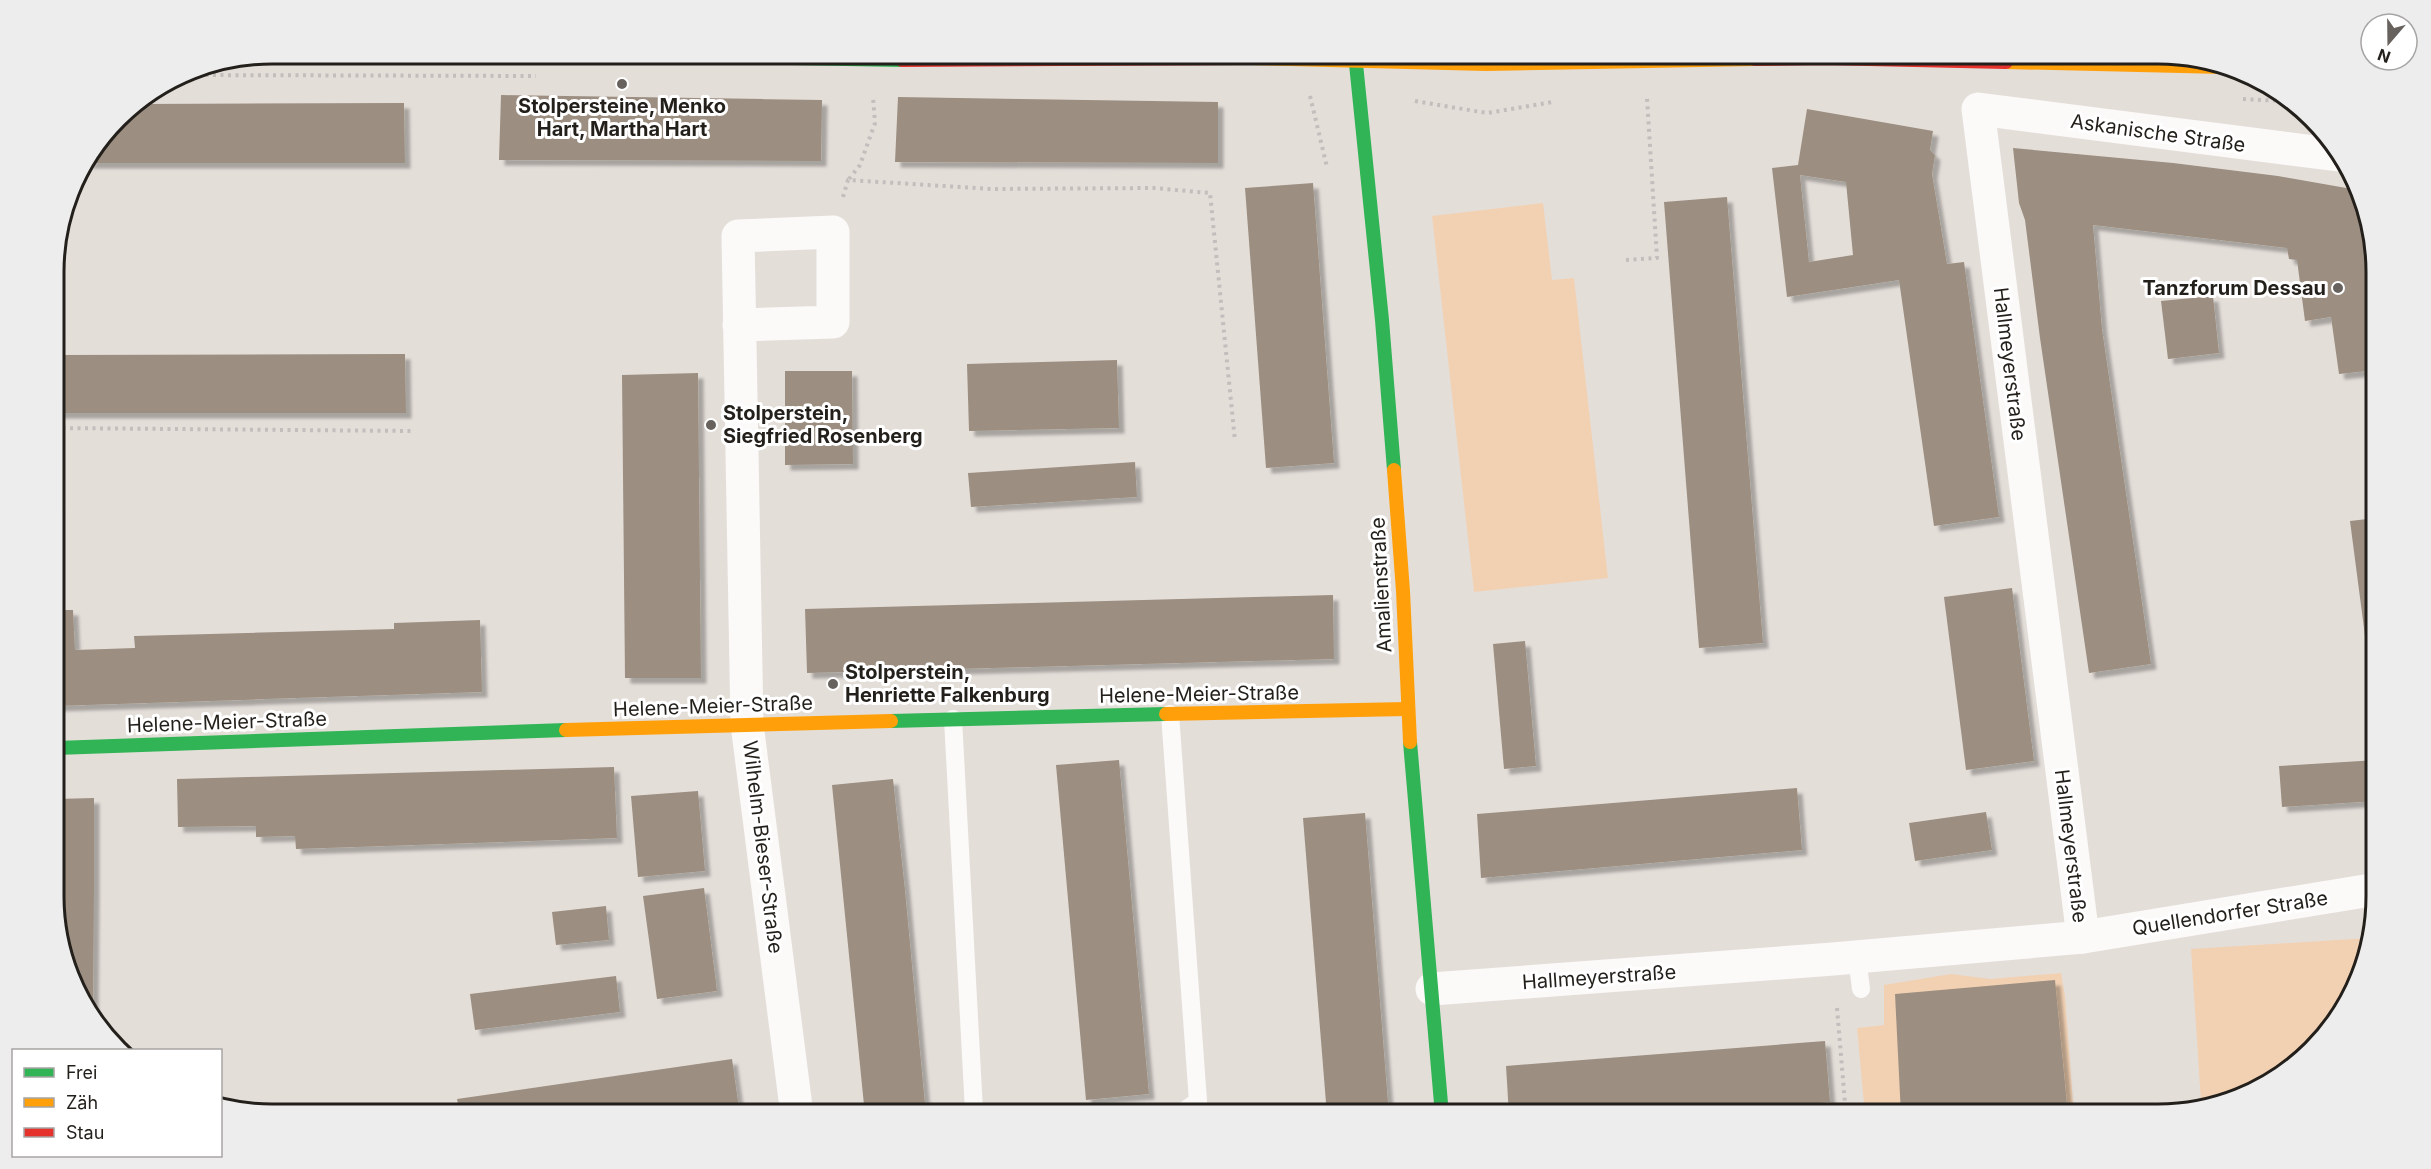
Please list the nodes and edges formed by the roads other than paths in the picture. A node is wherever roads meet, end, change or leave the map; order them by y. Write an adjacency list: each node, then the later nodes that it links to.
1 (1356, 64): 7 (street, Amalienstraße)
2 (2090, 64): 3 (street)
3 (2187, 66)
4 (1978, 109): 5 (street, Askanische Straße); 13 (street, Hallmeyerstraße)
5 (2329, 154)
6 (740, 325): 6 (street, Wilhelm-Bieser-Straße); 10 (street, Wilhelm-Bieser-Straße)
7 (1407, 709): 8 (street, Helene-Meier-Straße); 15 (street, Amalienstraße)
8 (1170, 714): 9 (street, Helene-Meier-Straße); 20 (lane)
9 (952, 719): 10 (street, Helene-Meier-Straße); 19 (lane)
10 (747, 724): 11 (street, Helene-Meier-Straße); 18 (street, Wilhelm-Bieser-Straße)
11 (64, 747)
12 (2366, 891): 13 (street, Quellendorfer Straße)
13 (2083, 936): 14 (street, Hallmeyerstraße)
14 (1845, 958): 15 (street, Hallmeyerstraße); 16 (lane)
15 (1432, 989): 17 (street, Amalienstraße)
16 (1861, 989)
17 (1441, 1104)
18 (796, 1105)
19 (974, 1105)
20 (1193, 1105)

